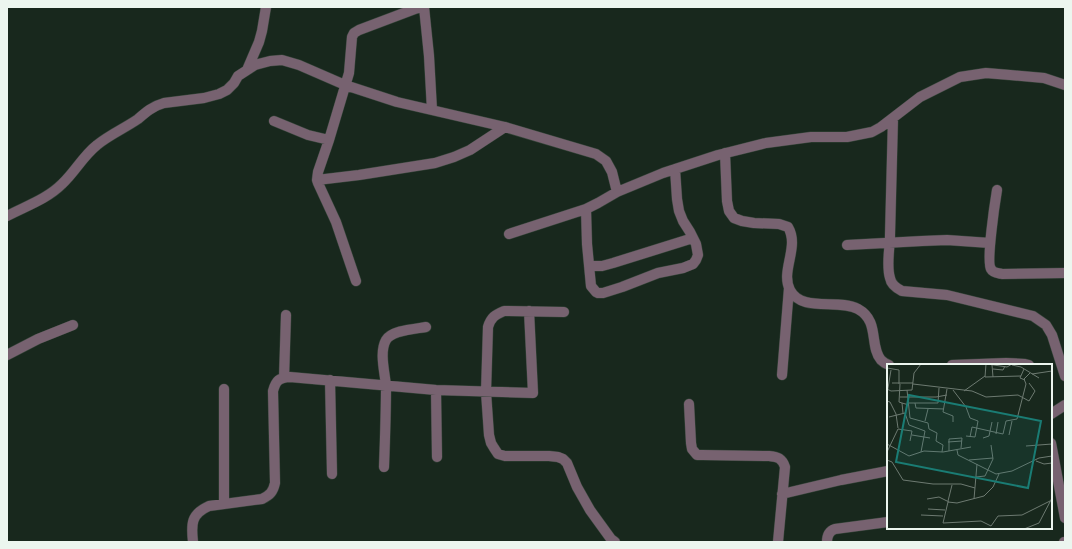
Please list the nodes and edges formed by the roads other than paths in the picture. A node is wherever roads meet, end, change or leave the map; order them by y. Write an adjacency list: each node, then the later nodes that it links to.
1 (266, 7): 4 (street)
2 (420, 7): 5 (street)
3 (424, 7): 7 (street)
4 (247, 70): 5 (street); 18 (street)
5 (345, 85): 7 (street); 11 (street)
6 (1065, 85): 8 (street)
7 (432, 110): 10 (street)
8 (893, 118): 12 (street); 21 (street)
9 (274, 121): 11 (street)
10 (505, 127): 14 (street); 16 (street)
11 (329, 140): 14 (street)
12 (725, 153): 13 (street); 27 (street)
13 (675, 169): 16 (street); 20 (street)
14 (317, 180): 26 (street)
15 (997, 190): 22 (street)
16 (617, 192): 17 (street)
17 (586, 209): 19 (street); 24 (street)
18 (7, 216)
19 (509, 234)
20 (693, 238): 24 (street); 24 (street)
21 (890, 243): 22 (street); 23 (street); 38 (street)
22 (990, 243): 25 (street)
23 (847, 245)
24 (589, 266)
25 (1065, 273)
26 (356, 281)
27 (789, 288): 34 (street); 37 (street)
28 (529, 311): 29 (street); 44 (street); 44 (street)
29 (564, 312)
30 (286, 316): 39 (street)
31 (73, 324): 33 (street)
32 (426, 327): 41 (street)
33 (7, 355)
34 (887, 364)
35 (982, 364): 36 (street)
36 (1025, 364)
37 (782, 375)
38 (1065, 376)
39 (284, 378): 40 (street); 56 (street)
40 (330, 380): 41 (street); 53 (street)
41 (386, 385): 43 (street); 50 (street)
42 (224, 389): 56 (street)
43 (436, 390): 44 (street); 49 (street)
44 (486, 392): 60 (street)
45 (689, 404): 55 (street)
46 (1065, 404): 47 (street)
47 (1052, 413)
48 (1052, 446): 52 (street)
49 (437, 458)
50 (384, 467)
51 (887, 471): 55 (street)
52 (1061, 473): 54 (street)
53 (332, 474)
54 (1055, 490): 57 (street)
55 (782, 494): 61 (street)
56 (224, 504): 59 (street)
57 (1065, 518)
58 (887, 522): 62 (street)
59 (193, 542)
60 (615, 542)
61 (778, 542)
62 (827, 542)

